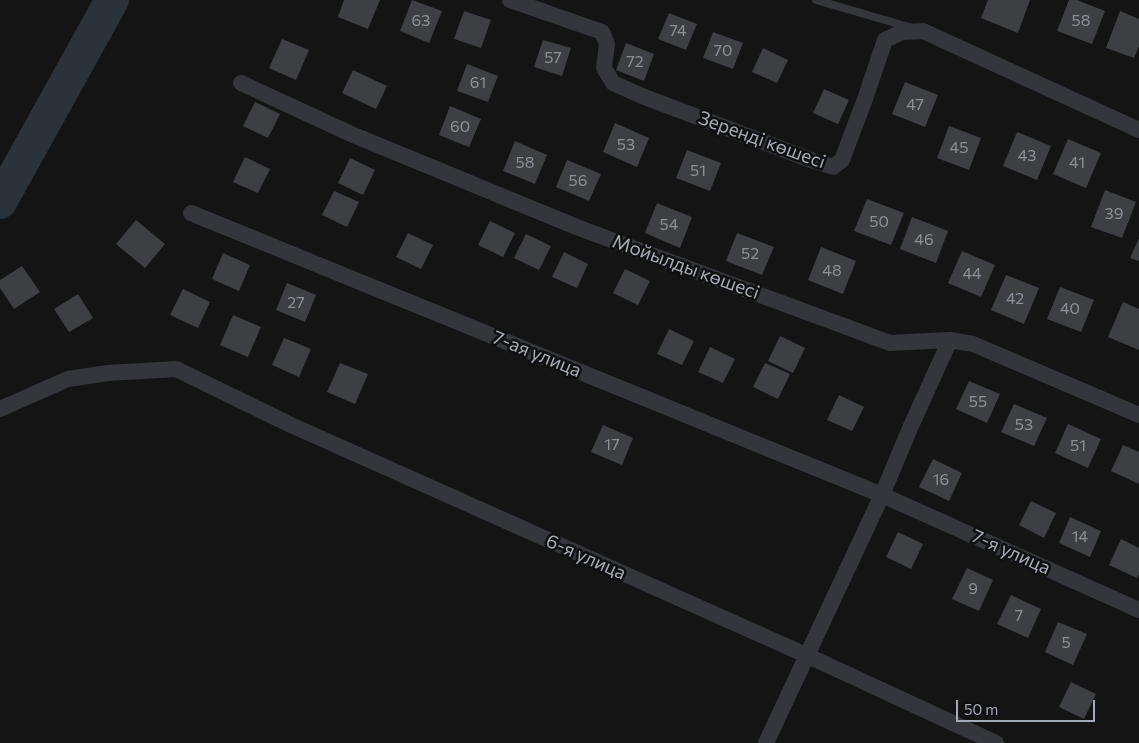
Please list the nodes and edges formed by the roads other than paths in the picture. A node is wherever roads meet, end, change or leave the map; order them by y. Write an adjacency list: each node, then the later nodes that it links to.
1 (510, 0): 3 (street, Зеренді көшесі)
2 (816, 0): 3 (lane)
3 (923, 31): 5 (street)
4 (241, 83): 7 (street, Мойылды көшесі)
5 (1139, 130)
6 (191, 214): 10 (street, 7-ая улица)
7 (950, 340): 9 (street, Мойылды көшесі); 10 (street)
8 (0, 409): 12 (street, 6-я улица)
9 (1139, 415)
10 (882, 495): 11 (street, 7-я улица); 12 (street)
11 (1139, 610)
12 (806, 655): 13 (street); 14 (street, 6-я улица)
13 (766, 743)
14 (996, 743)

